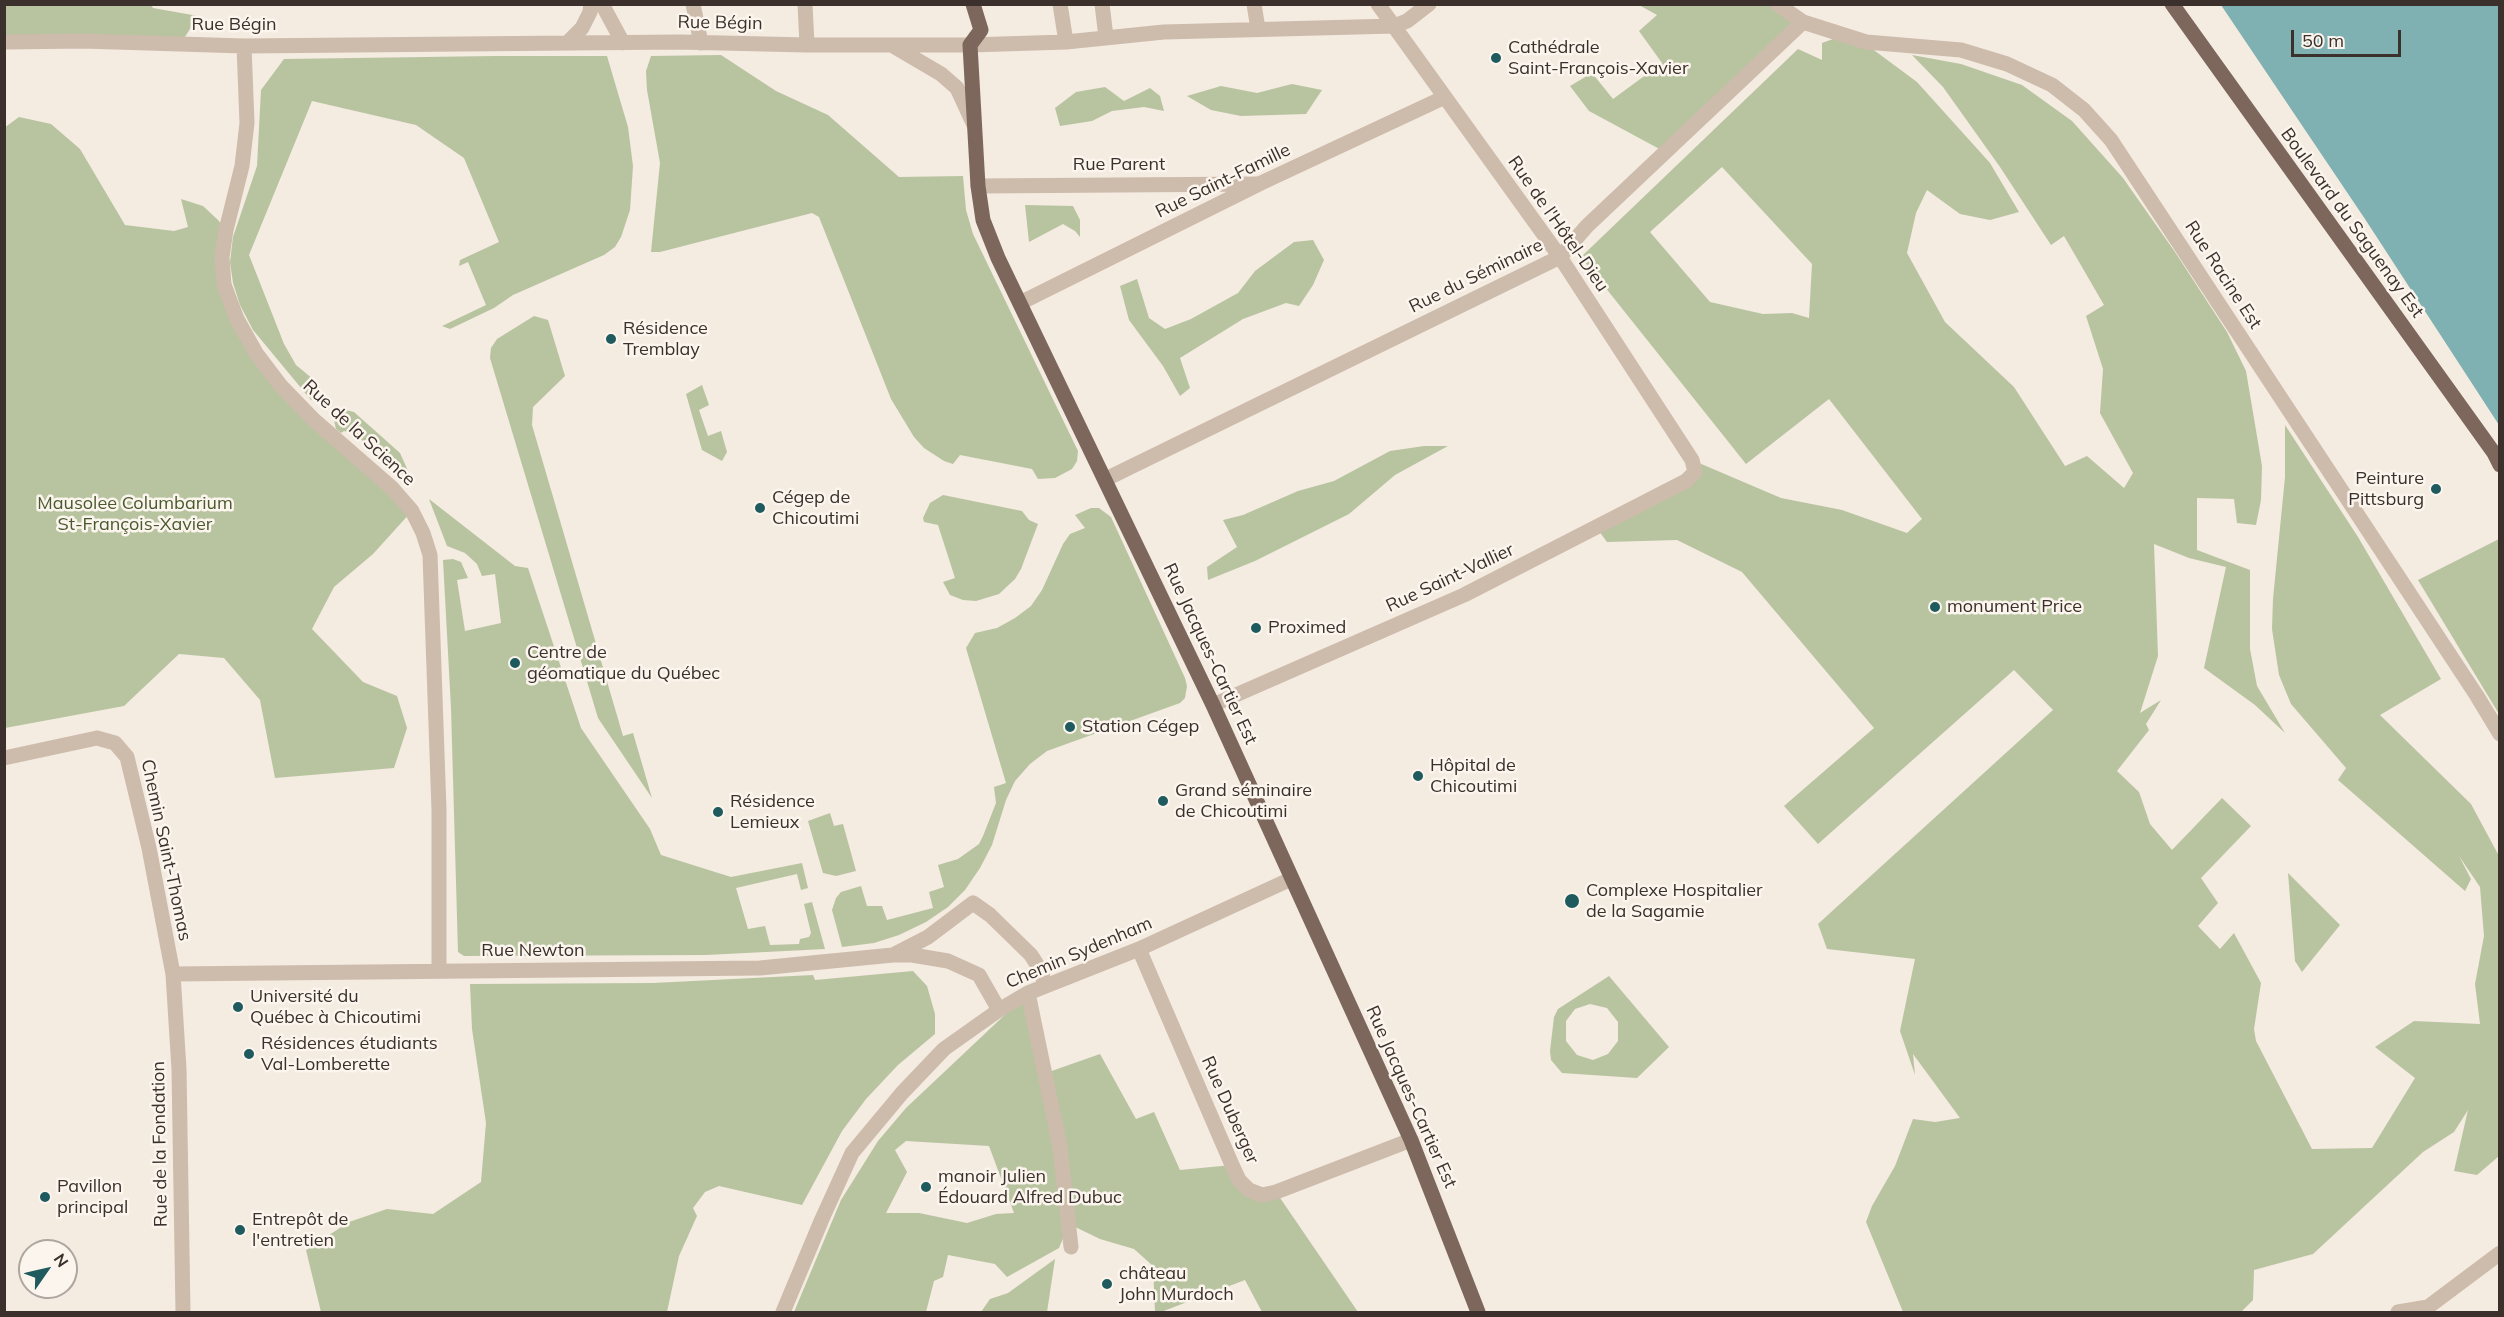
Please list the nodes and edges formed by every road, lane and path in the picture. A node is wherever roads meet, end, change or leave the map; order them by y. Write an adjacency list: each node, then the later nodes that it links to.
1 (591, 4): 20 (street)
2 (602, 4): 22 (street)
3 (693, 4): 21 (street)
4 (805, 4): 23 (street)
5 (972, 4): 25 (main road, Rue Jacques-Cartier Est)
6 (1060, 4): 19 (street)
7 (1102, 4): 17 (street)
8 (1254, 4): 16 (street)
9 (1378, 4): 15 (street, Rue de l'Hôtel-Dieu)
10 (1429, 4): 15 (street, Rue Bégin)
11 (1777, 4): 14 (street, Rue Racine Est)
12 (1793, 4): 14 (street)
13 (2172, 4): 33 (main road, Boulevard du Saguenay Est)
14 (1803, 22): 31 (street, Rue du Séminaire); 37 (street, Rue Racine Est)
15 (1394, 26): 16 (street, Rue Bégin); 27 (street, Rue de l'Hôtel-Dieu)
16 (1258, 29): 17 (street, Rue Bégin)
17 (1106, 37): 19 (street, Rue Bégin)
18 (4, 42): 26 (street, Rue Bégin)
19 (1066, 42): 25 (street, Rue Bégin)
20 (567, 43): 22 (street, Rue Bégin); 26 (street, Rue Bégin)
21 (701, 43): 22 (street, Rue Bégin); 23 (street, Rue Bégin)
22 (622, 44)
23 (807, 45): 24 (street, Rue Bégin)
24 (892, 45): 25 (street, Rue Bégin); 28 (street)
25 (970, 45): 28 (main road, Rue Jacques-Cartier Est)
26 (244, 46): 44 (street, Rue de la Science)
27 (1445, 97): 29 (street, Rue Saint-Famille); 31 (street, Rue de l'Hôtel-Dieu)
28 (974, 125): 30 (main road, Rue Jacques-Cartier Est)
29 (1260, 183): 30 (street, Rue Parent); 32 (street, Rue Saint-Famille)
30 (978, 186): 32 (main road, Rue Jacques-Cartier Est)
31 (1560, 257): 34 (street, Rue de l'Hôtel-Dieu); 35 (street, Rue du Séminaire)
32 (1020, 303): 35 (main road, Rue Jacques-Cartier Est)
33 (2499, 465)
34 (1695, 472): 36 (street, Rue Saint-Vallier)
35 (1106, 479): 36 (main road, Rue Jacques-Cartier Est)
36 (1213, 705): 41 (main road, Rue Jacques-Cartier Est)
37 (2488, 715): 38 (street, Rue Racine Est); 39 (street, Rue Racine Est)
38 (2499, 734)
39 (2499, 740)
40 (4, 758): 45 (street, Chemin Saint-Thomas)
41 (1291, 879): 42 (street, Chemin Sydenham); 49 (main road, Rue Jacques-Cartier Est)
42 (1139, 949): 46 (street, Chemin Sydenham); 49 (street, Rue Duberger)
43 (892, 955): 44 (street, Rue Newton); 46 (street, Rue Newton); 48 (street, Rue Newton)
44 (439, 970): 45 (street, Rue Newton)
45 (173, 975): 52 (street, Rue de la Fondation)
46 (1045, 987): 47 (street, Chemin Sydenham)
47 (1028, 993): 48 (street, Chemin Sydenham); 50 (street)
48 (999, 1010): 53 (street, Chemin Sydenham)
49 (1411, 1140): 54 (main road, Rue Jacques-Cartier Est)
50 (1071, 1247)
51 (2499, 1253): 55 (street)
52 (183, 1312)
53 (783, 1312)
54 (1478, 1312)
55 (2398, 1312)

